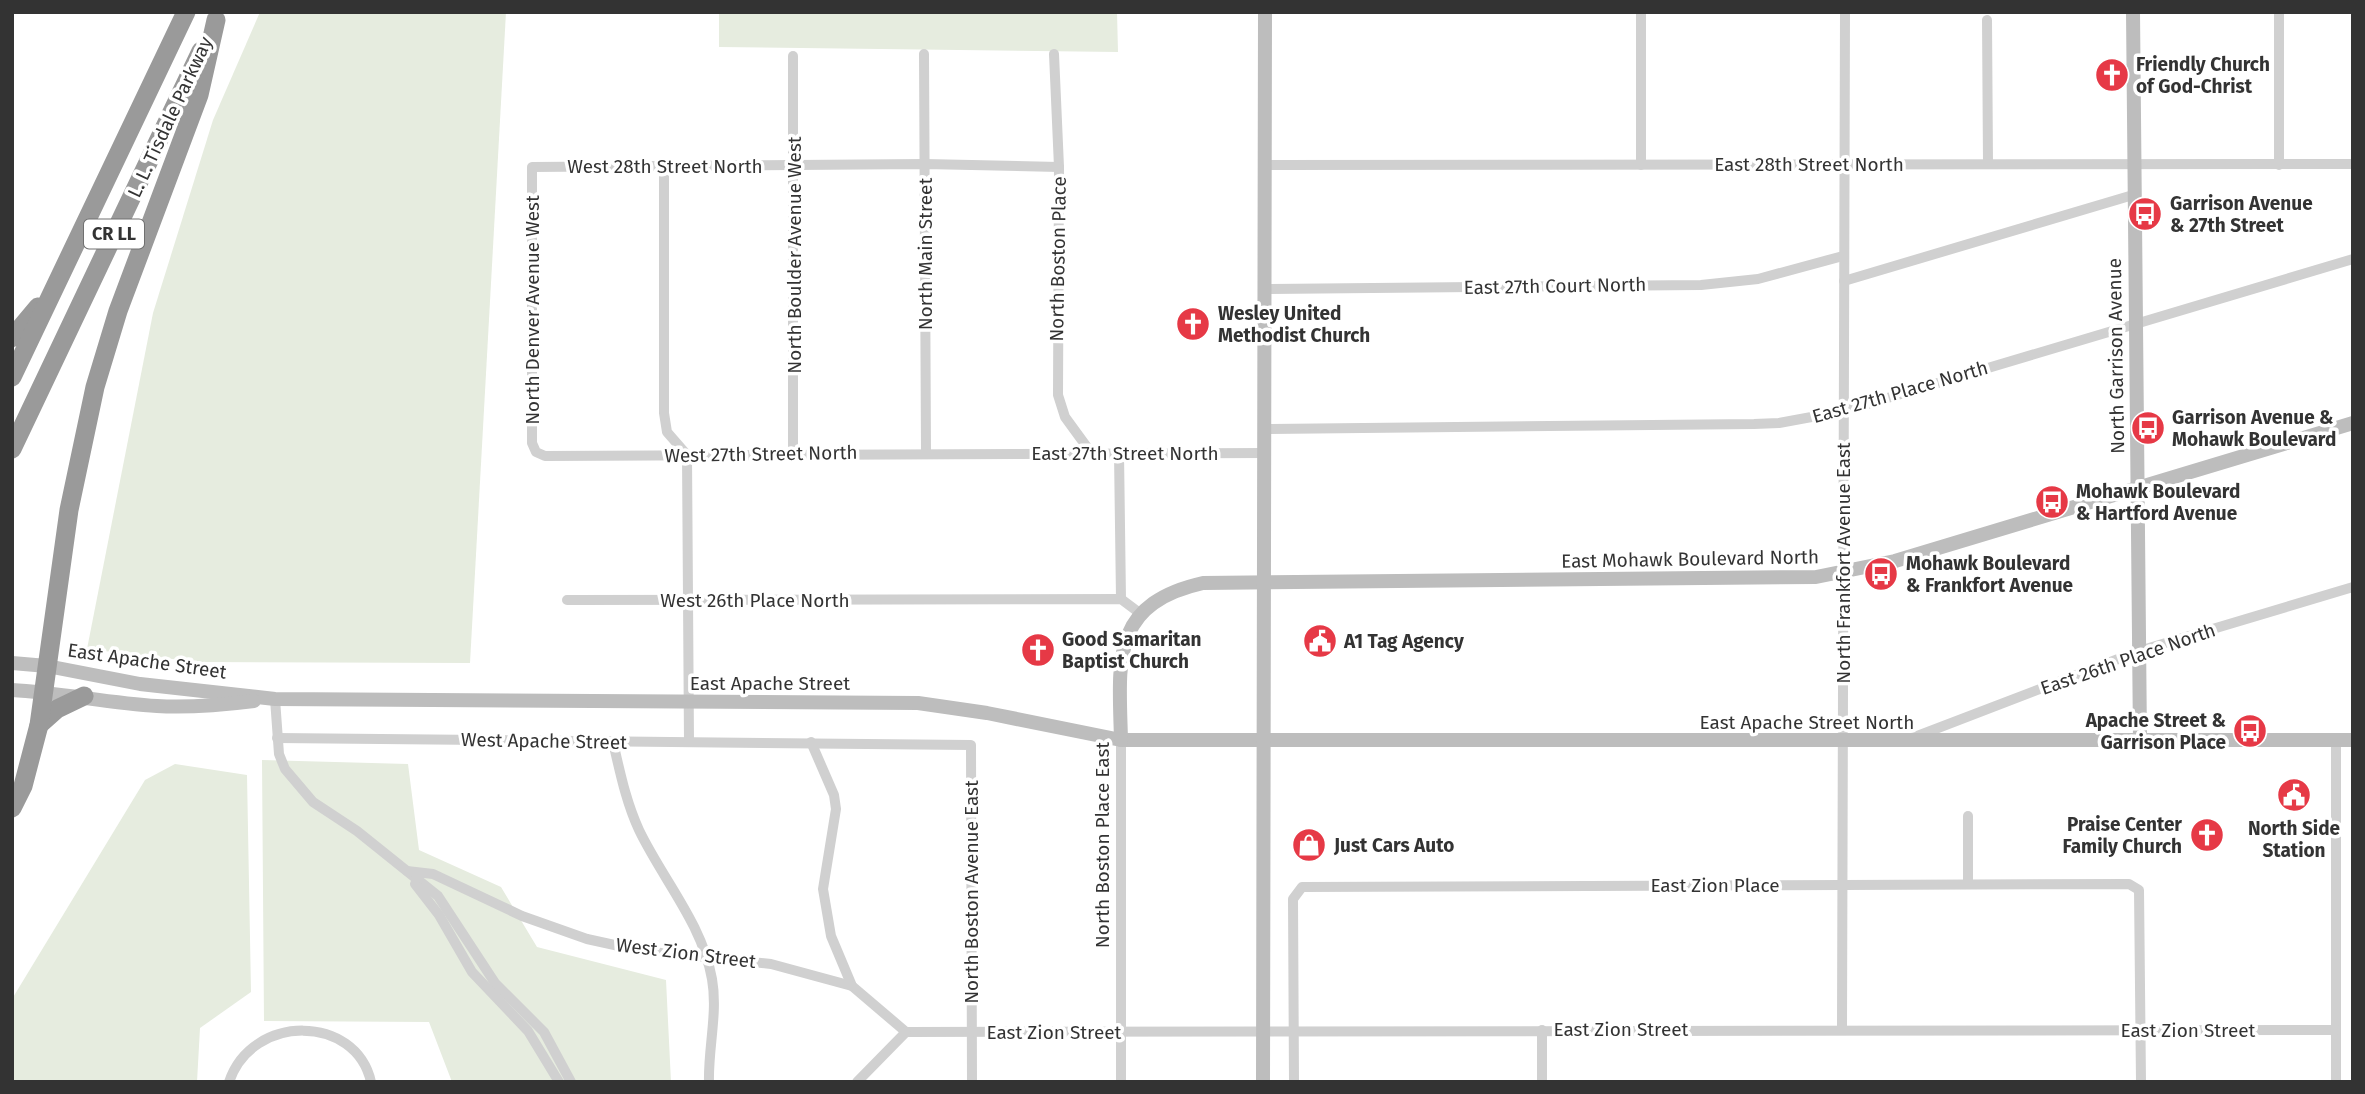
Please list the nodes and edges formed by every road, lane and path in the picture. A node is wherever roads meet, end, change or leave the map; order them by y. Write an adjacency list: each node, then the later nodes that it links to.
1 (186, 12): 28 (highway, L. L. Tisdale Parkway / CR LL)
2 (1265, 12): 19 (main road)
3 (1641, 12): 20 (street)
4 (1846, 12): 14 (street, North Frankfort Avenue East)
5 (2133, 12): 16 (main road, North Garrison Avenue)
6 (2279, 12): 21 (street)
7 (217, 16): 36 (highway, L. L. Tisdale Parkway / CR LL); 55 (highway)
8 (1987, 20): 15 (street)
9 (924, 54): 13 (street, North Main Street)
10 (1054, 54): 23 (street, North Boston Place)
11 (793, 56): 12 (street, North Boulder Avenue West)
12 (794, 164): 13 (street, West 28th Street North); 18 (street, West 28th Street North); 38 (street, North Boulder Avenue West)
13 (925, 164): 23 (street); 39 (street, North Main Street)
14 (1844, 164): 15 (street, East 28th Street North); 20 (street, East 28th Street North); 25 (street, North Frankfort Avenue East)
15 (1988, 164): 16 (street, East 28th Street North)
16 (2133, 164): 21 (street, East 28th Street North); 24 (main road, North Garrison Avenue)
17 (2353, 164): 21 (street, East 28th Street North)
18 (664, 165): 22 (street, West 28th Street North); 44 (street)
19 (1265, 165): 20 (street, East 28th Street North); 29 (main road)
20 (1641, 165)
21 (2278, 165)
22 (532, 166): 37 (street, North Denver Avenue West)
23 (1059, 167): 43 (street, North Boston Place)
24 (2133, 195): 27 (street); 30 (main road, North Garrison Avenue)
25 (1843, 256): 27 (street, North Frankfort Avenue East); 29 (street, East 27th Court North)
26 (2353, 259): 30 (street, East 27th Place North)
27 (1844, 281): 33 (street, North Frankfort Avenue East)
28 (56, 285): 31 (highway); 32 (highway, L. L. Tisdale Parkway / CR LL)
29 (1265, 289): 35 (main road)
30 (2135, 324): 33 (street, East 27th Place North); 45 (main road, North Garrison Avenue)
31 (12, 338)
32 (12, 377)
33 (1844, 411): 35 (street, East 27th Place North); 46 (street, North Frankfort Avenue East)
34 (2353, 423): 45 (main road, East Mohawk Boulevard North)
35 (1265, 429): 42 (main road)
36 (12, 449)
37 (536, 452): 44 (street, West 27th Street North)
38 (793, 453): 39 (street, West 27th Street North); 44 (street, West 27th Street North)
39 (926, 453): 40 (street, West 27th Street North)
40 (986, 453): 43 (street, East 27th Street North)
41 (1119, 453): 42 (street, East 27th Street North); 43 (street, East 27th Street North); 49 (street)
42 (1265, 453): 47 (main road)
43 (1093, 454)
44 (687, 455): 51 (street)
45 (2137, 489): 46 (main road, East Mohawk Boulevard North); 53 (main road, North Garrison Avenue)
46 (1842, 573): 47 (main road, East Mohawk Boulevard North); 68 (street, North Frankfort Avenue East)
47 (1265, 583): 52 (main road, East Mohawk Boulevard North); 67 (main road)
48 (2353, 587): 53 (street, East 26th Place North)
49 (1121, 599): 51 (street, West 26th Place North); 52 (street)
50 (567, 600): 51 (street, West 26th Place North)
51 (688, 600): 60 (street)
52 (1141, 614): 63 (main road, North Boston Place East)
53 (2139, 651): 64 (street, East 26th Place North); 69 (main road, North Garrison Avenue)
54 (12, 663): 55 (main road, East Apache Street)
55 (47, 666): 57 (highway); 59 (main road, East Apache Street)
56 (12, 691): 57 (main road, East Apache Street)
57 (44, 692): 58 (main road, East Apache Street); 61 (highway)
58 (84, 696): 59 (main road, East Apache Street); 61 (highway)
59 (275, 699): 60 (main road, East Apache Street); 62 (street)
60 (688, 702): 63 (main road, East Apache Street); 71 (street)
61 (39, 725): 73 (highway)
62 (277, 738): 70 (street, West Apache Street); 75 (street)
63 (1121, 740): 67 (main road, East Apache Street); 88 (street, North Boston Place East)
64 (1906, 740): 68 (main road, East Apache Street North); 69 (main road, East Apache Street North)
65 (2336, 740): 66 (main road, East Apache Street North); 69 (main road, East Apache Street North); 84 (street)
66 (2353, 740)
67 (1262, 741): 68 (main road, East Apache Street North); 82 (main road)
68 (1843, 741): 77 (street, North Frankfort Avenue East)
69 (2140, 741)
70 (613, 742): 71 (street, West Apache Street); 78 (street)
71 (689, 742): 72 (street, West Apache Street)
72 (811, 742): 79 (street); 85 (street, North Boston Avenue East)
73 (12, 808)
74 (1968, 816): 76 (street)
75 (405, 870): 78 (street, West Zion Street); 91 (street); 92 (street)
76 (1968, 884): 77 (street, East Zion Place); 81 (street, East Zion Place)
77 (1842, 885): 80 (street, North Frankfort Avenue East); 86 (street, East Zion Place)
78 (706, 957): 79 (street, West Zion Street); 93 (street)
79 (852, 986): 87 (street)
80 (1842, 1029): 81 (street, East Zion Street); 83 (street, East Zion Street)
81 (2141, 1029): 84 (street, East Zion Street); 100 (street)
82 (1263, 1030): 86 (street, East Zion Street); 88 (street, East Zion Street); 97 (main road)
83 (1542, 1030): 86 (street, East Zion Street); 99 (street)
84 (2336, 1030): 101 (street)
85 (972, 1031): 87 (street, East Zion Street); 88 (street, East Zion Street); 95 (street, North Boston Avenue East)
86 (1294, 1031): 98 (street)
87 (906, 1032): 94 (street)
88 (1121, 1032): 96 (street, North Boston Place East)
89 (229, 1082): 90 (street)
90 (371, 1082)
91 (559, 1082)
92 (571, 1082)
93 (709, 1082)
94 (858, 1082)
95 (972, 1082)
96 (1121, 1082)
97 (1263, 1082)
98 (1294, 1082)
99 (1542, 1082)
100 (2141, 1082)
101 (2336, 1082)

